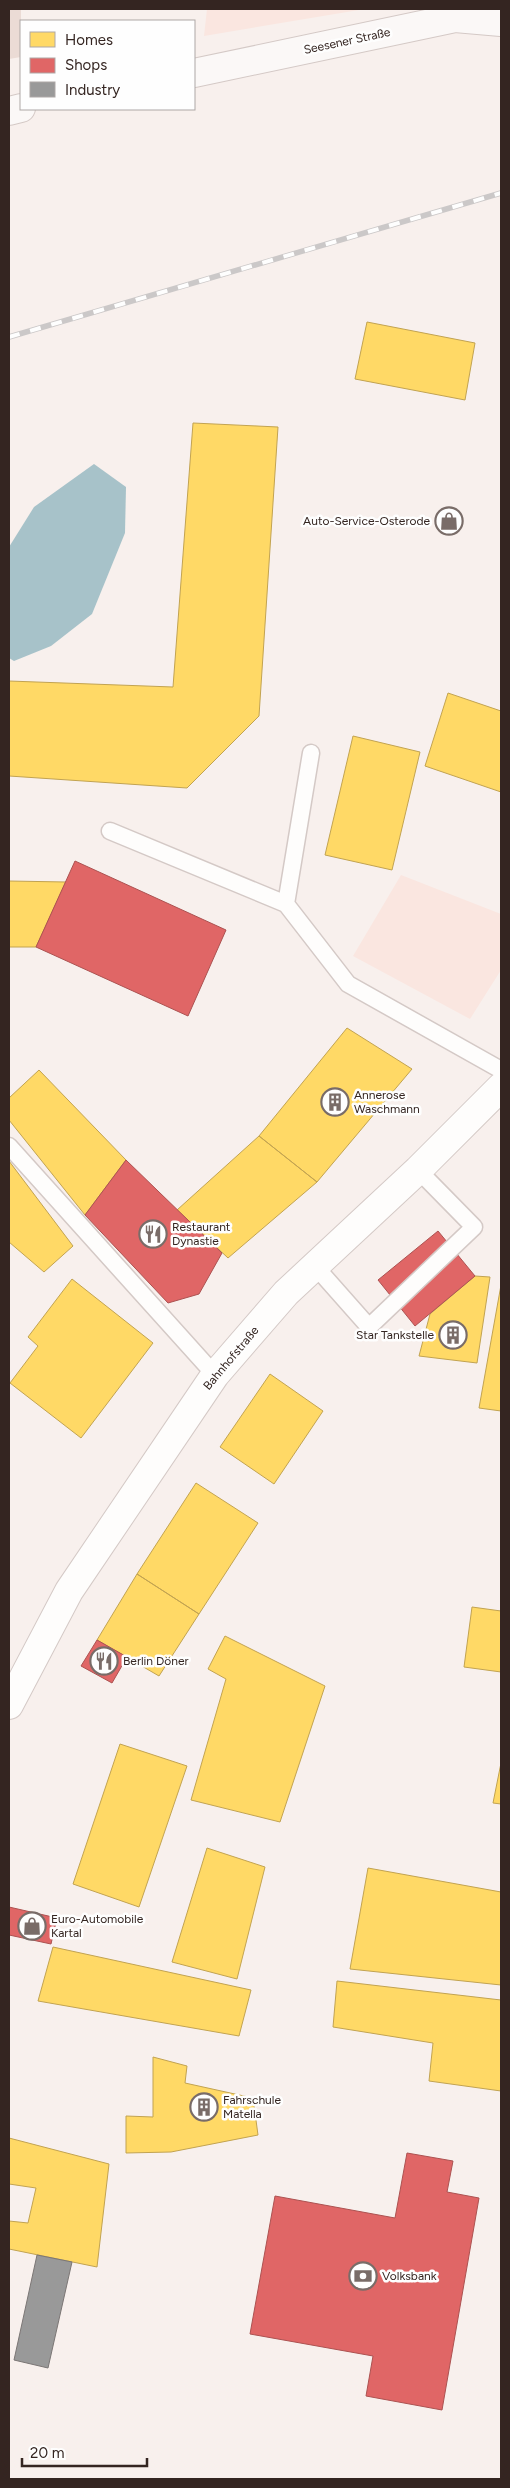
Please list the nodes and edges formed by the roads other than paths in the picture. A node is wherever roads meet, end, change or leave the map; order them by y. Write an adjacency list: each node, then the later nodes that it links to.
1 (501, 22): 2 (street, Seesener Straße)
2 (195, 73)
3 (311, 753): 5 (lane)
4 (110, 831): 5 (lane)
5 (286, 904): 6 (lane)
6 (501, 1070)
7 (501, 1087): 9 (street, Bahnhofstraße)
8 (9, 1146): 11 (lane)
9 (418, 1170): 10 (street, Bahnhofstraße); 10 (lane)
10 (315, 1266): 11 (street, Bahnhofstraße)
11 (215, 1375): 12 (street, Bahnhofstraße)
12 (9, 1704)

